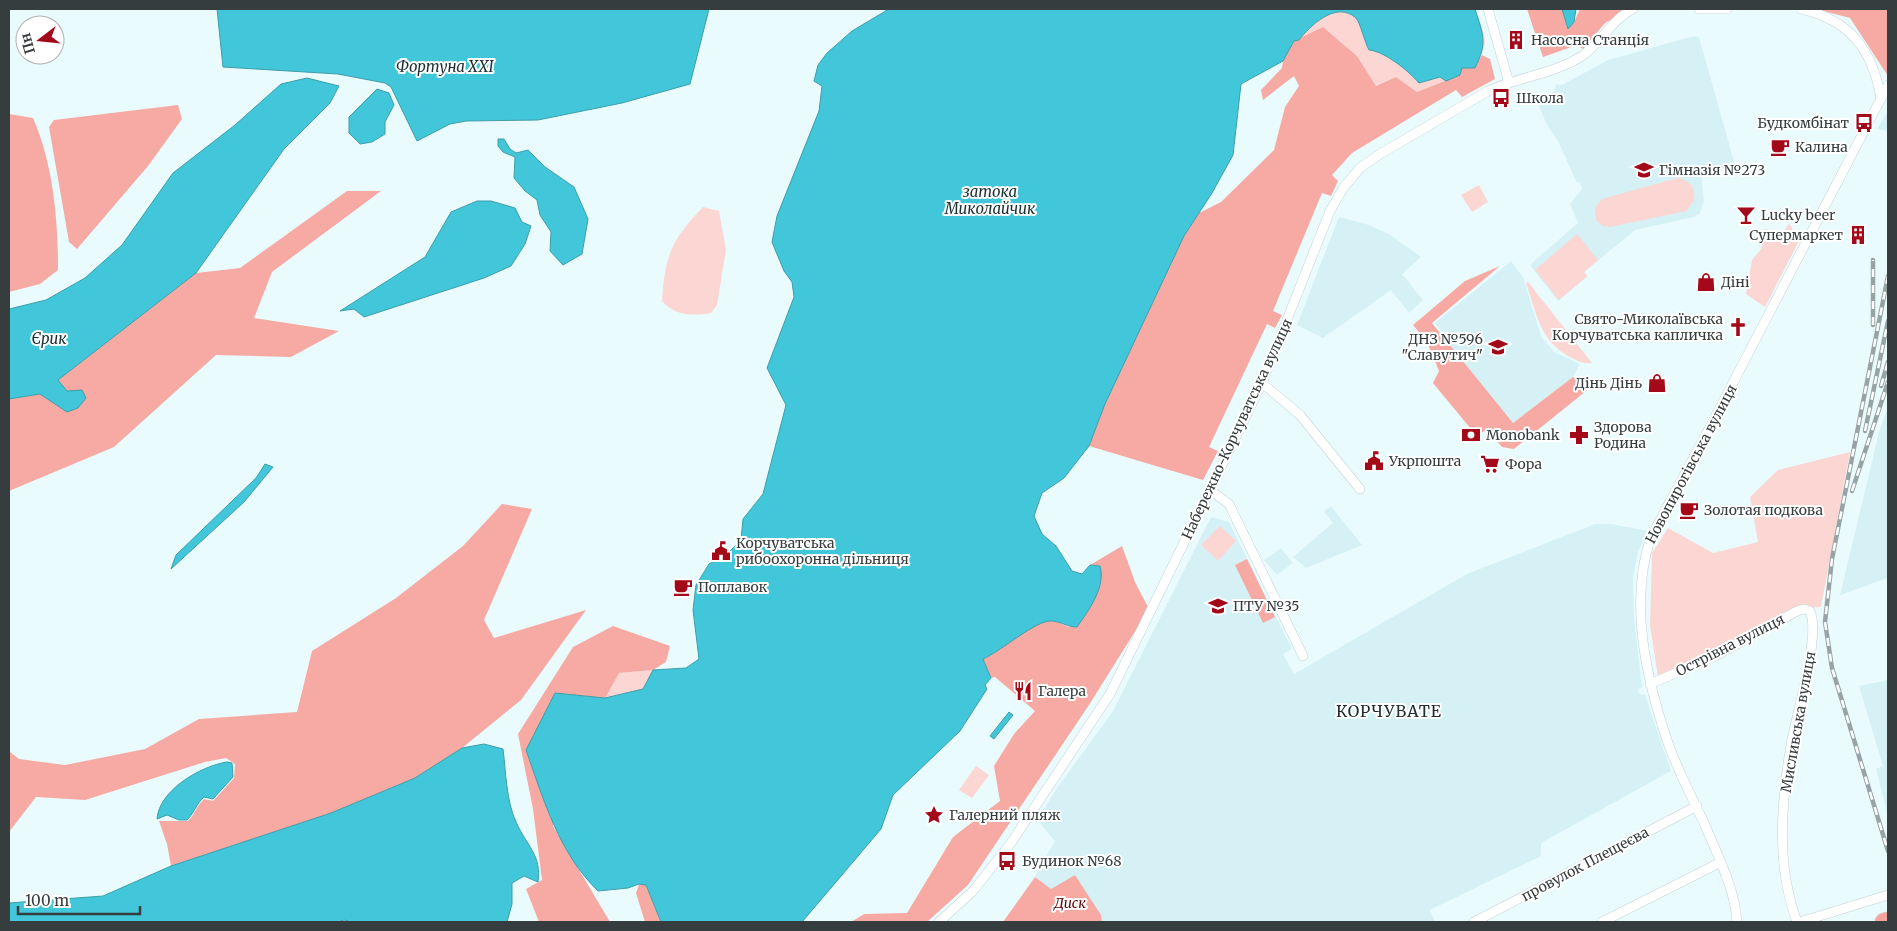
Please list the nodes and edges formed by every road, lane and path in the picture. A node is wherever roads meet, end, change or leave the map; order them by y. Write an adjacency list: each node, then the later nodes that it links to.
1 (1488, 9): 6 (street)
2 (1633, 9): 6 (street, Набережно-Корчуватська вулиця)
3 (1699, 9): 4 (street)
4 (1727, 9)
5 (1801, 9): 8 (street)
6 (1509, 83): 9 (street, Набережно-Корчуватська вулиця)
7 (1888, 85): 8 (street, Новопирогівська вулиця)
8 (1881, 100): 14 (street, Новопирогівська вулиця)
9 (1262, 383): 10 (street); 11 (street, Набережно-Корчуватська вулиця)
10 (1360, 489)
11 (1210, 490): 13 (street); 19 (street, Набережно-Корчуватська вулиця)
12 (1810, 611): 14 (street, Острівна вулиця); 23 (street, Мисливська вулиця)
13 (1302, 656)
14 (1650, 684): 15 (street, Новопирогівська вулиця)
15 (1697, 806): 16 (street, Новопирогівська вулиця); 20 (street, провулок Плещеєва)
16 (1721, 862): 21 (street); 22 (street, Новопирогівська вулиця)
17 (1888, 896): 23 (street)
18 (1888, 921): 24 (highway)
19 (939, 922)
20 (1474, 922)
21 (1602, 922)
22 (1737, 922)
23 (1799, 922)
24 (1884, 922)

